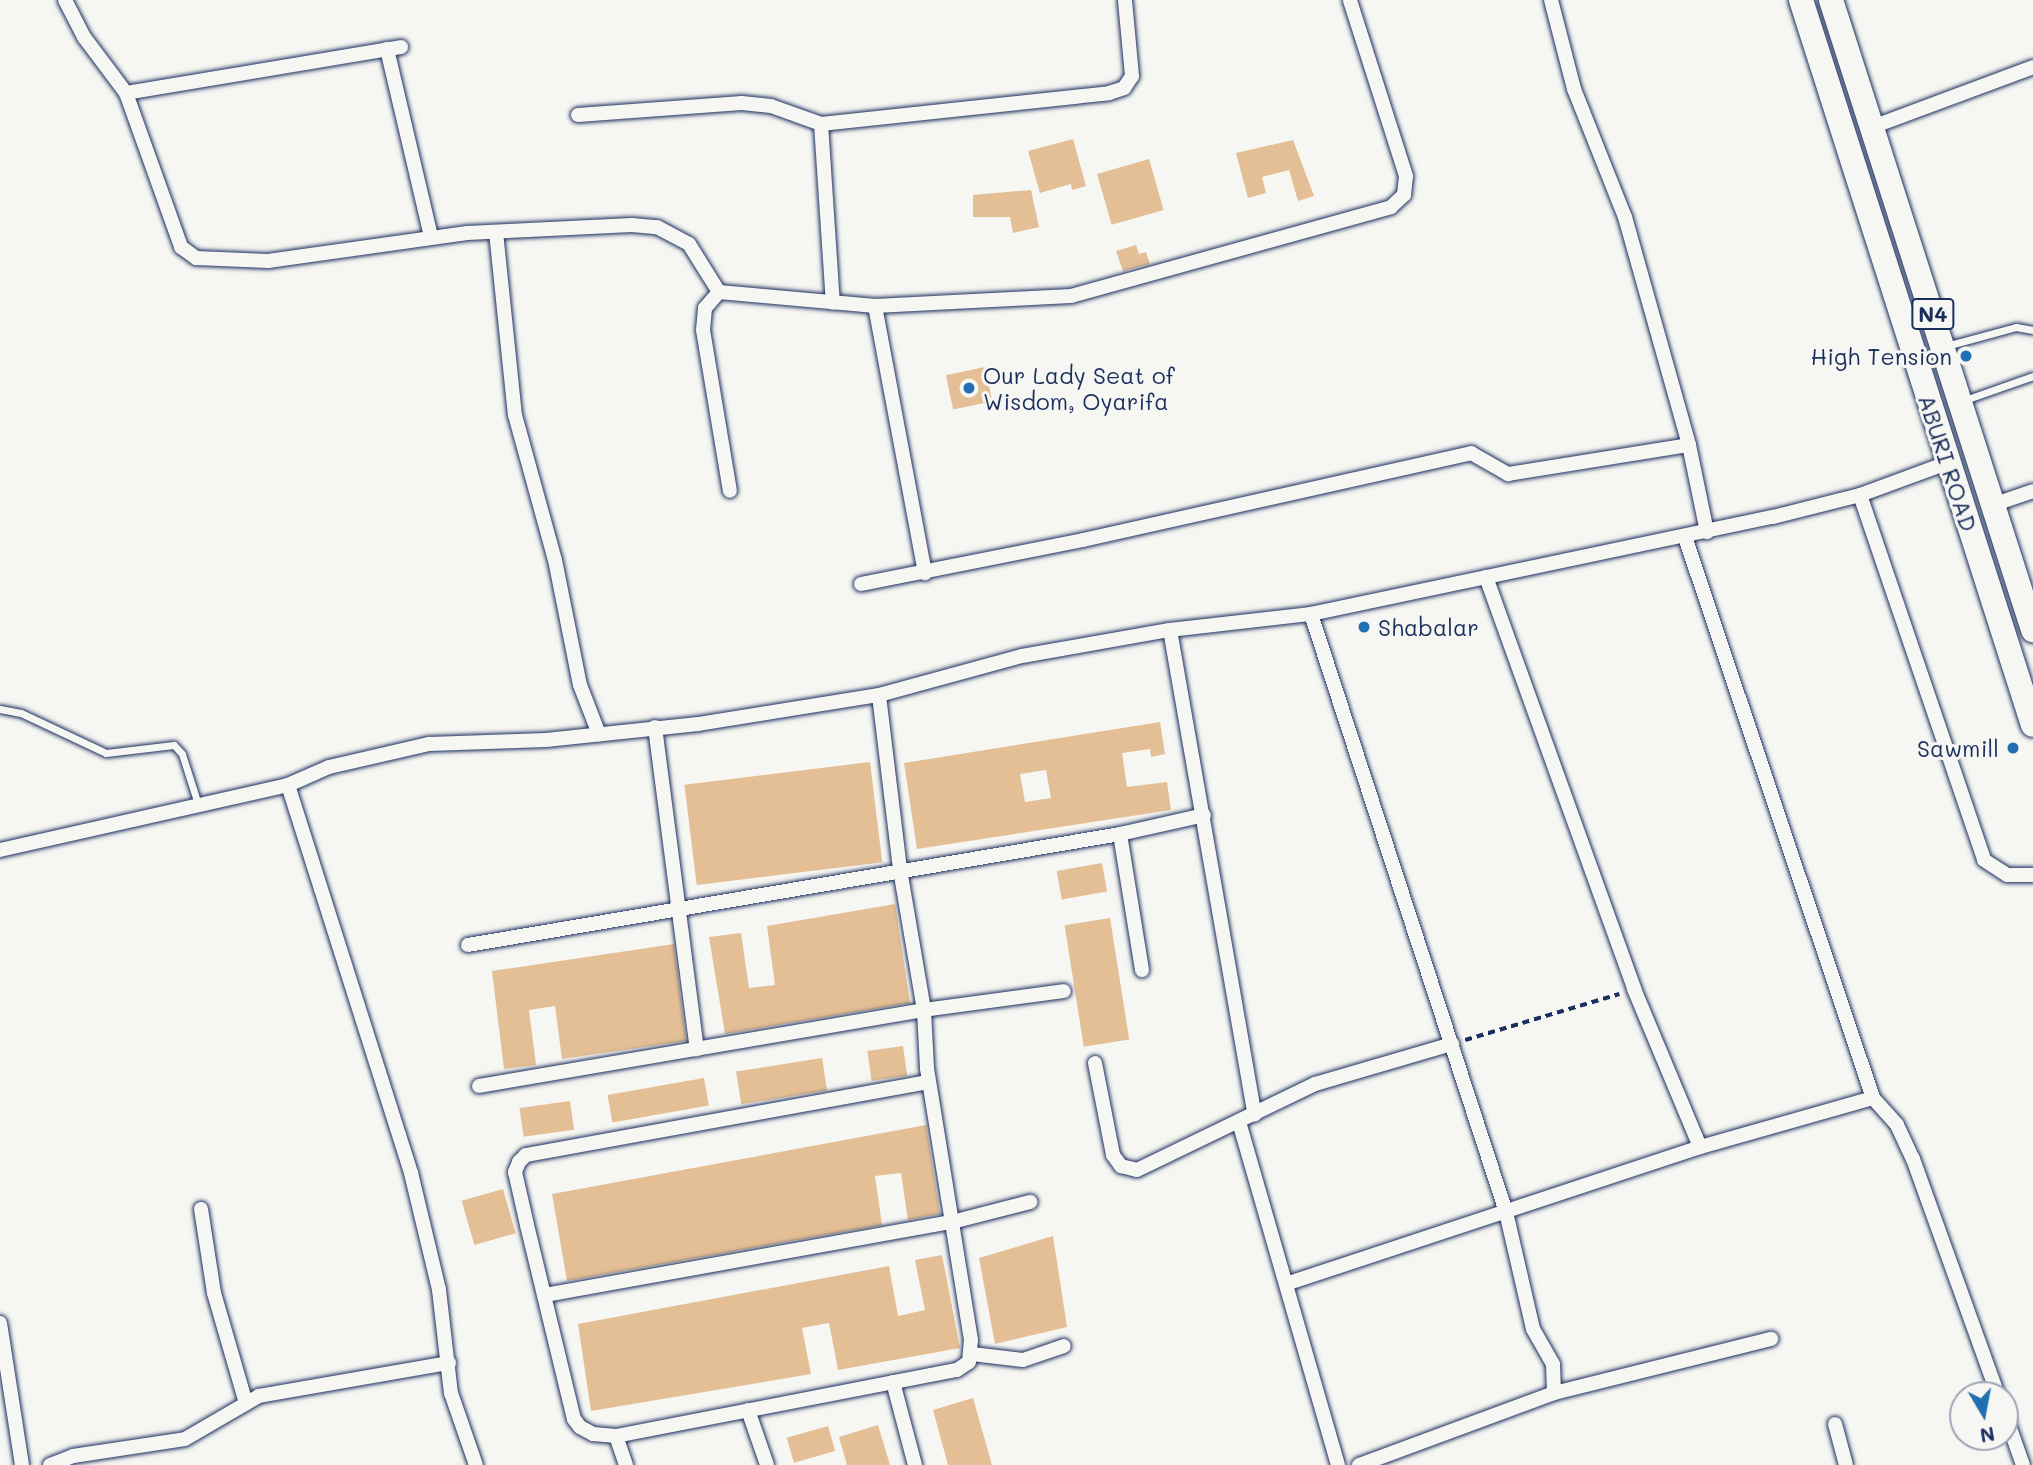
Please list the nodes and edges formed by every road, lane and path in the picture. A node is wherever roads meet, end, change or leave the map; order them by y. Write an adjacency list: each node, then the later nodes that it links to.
1 (65, 0): 8 (street)
2 (1125, 0): 10 (street)
3 (1350, 0): 16 (street)
4 (1551, 0): 21 (street)
5 (1801, 0): 22 (highway, ABURI ROAD / N4)
6 (1831, 0): 11 (highway, ABURI ROAD / N4)
7 (2033, 67): 11 (street)
8 (125, 93): 13 (street); 13 (street)
9 (578, 115): 10 (street)
10 (821, 124): 15 (street)
11 (1872, 127): 18 (highway, ABURI ROAD / N4)
12 (496, 232): 13 (street); 14 (street); 39 (street)
13 (431, 237)
14 (719, 292): 15 (street); 23 (street)
15 (833, 303): 16 (street)
16 (875, 306): 29 (street)
17 (2033, 330): 18 (lane)
18 (1944, 347): 20 (highway, ABURI ROAD / N4)
19 (2033, 376): 20 (lane)
20 (1962, 401): 26 (highway, ABURI ROAD / N4)
21 (1689, 445): 27 (street); 29 (street)
22 (1947, 463): 25 (street); 37 (highway, ABURI ROAD / N4)
23 (730, 491)
24 (2033, 491): 26 (street)
25 (1860, 495): 27 (street); 46 (street)
26 (1995, 505): 33 (highway, ABURI ROAD / N4)
27 (1707, 531): 28 (street)
28 (1685, 537): 30 (street); 58 (street)
29 (925, 573): 31 (street)
30 (1486, 577): 32 (street); 50 (street)
31 (861, 584)
32 (1311, 614): 34 (street); 53 (street)
33 (2031, 616)
34 (1170, 630): 35 (street); 42 (street)
35 (879, 695): 38 (street); 45 (street)
36 (0, 709): 41 (lane)
37 (2033, 725)
38 (655, 727): 39 (street); 47 (street)
39 (599, 734): 40 (street)
40 (288, 785): 41 (street); 72 (street)
41 (198, 804): 44 (street)
42 (1204, 815): 43 (street); 59 (street)
43 (1121, 834): 45 (street); 49 (street)
44 (0, 850)
45 (900, 870): 47 (street); 52 (street)
46 (2033, 875)
47 (679, 908): 48 (street); 54 (street)
48 (468, 945)
49 (1142, 970)
50 (1634, 989): 53 (path); 61 (street)
51 (1065, 991): 52 (street)
52 (924, 1010): 54 (street); 56 (street)
53 (1452, 1044): 59 (street); 64 (street)
54 (697, 1049): 57 (street)
55 (1095, 1063): 60 (street)
56 (928, 1082): 65 (street); 67 (street)
57 (479, 1086)
58 (1873, 1098): 61 (street); 73 (street)
59 (1255, 1115): 60 (street)
60 (1239, 1122): 66 (street)
61 (1700, 1147): 64 (street)
62 (1030, 1202): 65 (street)
63 (201, 1209): 76 (street)
64 (1506, 1212): 66 (street); 75 (street)
65 (952, 1222): 67 (street); 71 (street)
66 (1289, 1283): 86 (street)
67 (545, 1295): 79 (street)
68 (0, 1323): 80 (street)
69 (1771, 1339): 75 (street)
70 (1064, 1346): 71 (street)
71 (972, 1354): 74 (street)
72 (449, 1363): 76 (street); 82 (street)
73 (1993, 1381)
74 (893, 1382): 77 (street); 85 (street)
75 (1554, 1393): 87 (street)
76 (246, 1403): 81 (street)
77 (748, 1410): 79 (street); 84 (street)
78 (1835, 1424): 88 (street)
79 (616, 1436): 83 (street)
80 (22, 1465)
81 (50, 1465)
82 (476, 1465)
83 (626, 1465)
84 (767, 1465)
85 (915, 1465)
86 (1338, 1465)
87 (1359, 1465)
88 (1846, 1465)

